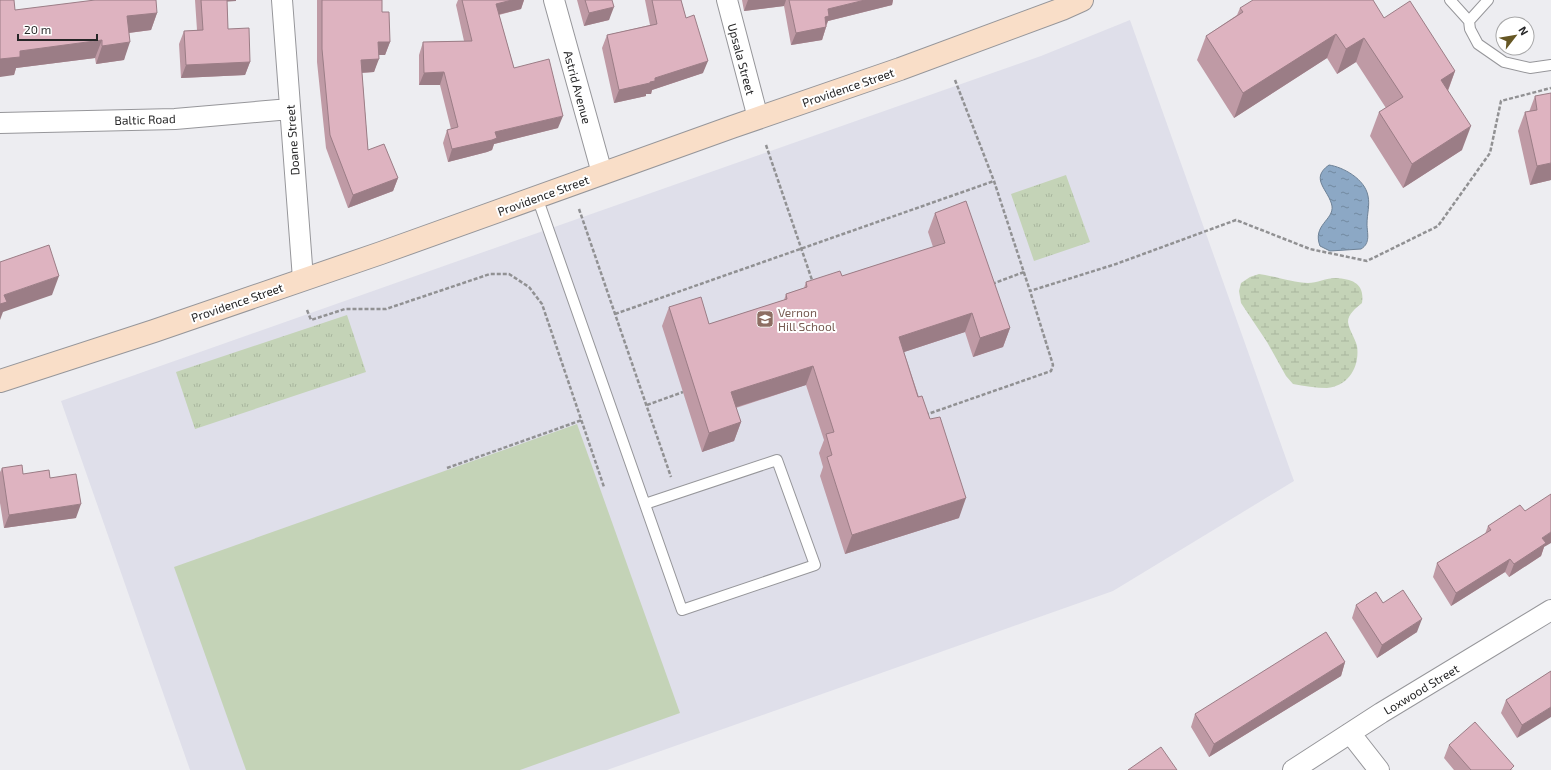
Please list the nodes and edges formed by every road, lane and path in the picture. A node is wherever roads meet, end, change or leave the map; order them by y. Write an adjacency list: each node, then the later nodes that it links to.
1 (282, 0): 12 (street, Doane Street)
2 (554, 0): 16 (street, Astrid Avenue)
3 (727, 0): 13 (street, Upsala Street)
4 (1082, 0): 7 (main road, Providence Street)
5 (1450, 0): 8 (lane)
6 (1488, 0): 8 (lane)
7 (1062, 4): 13 (main road, Providence Street)
8 (1469, 21): 9 (lane)
9 (1551, 65)
10 (955, 80): 17 (path)
11 (1551, 88): 25 (path)
12 (290, 109): 14 (street, Baltic Road); 22 (street, Doane Street)
13 (758, 118): 16 (main road, Providence Street)
14 (0, 123)
15 (766, 145): 20 (path)
16 (602, 173): 18 (main road, Providence Street)
17 (994, 181): 20 (path); 21 (path)
18 (537, 197): 22 (main road, Providence Street); 36 (lane)
19 (579, 209): 27 (path)
20 (802, 249): 24 (path); 27 (path)
21 (1024, 272): 23 (path); 25 (path)
22 (303, 279): 28 (main road, Providence Street)
23 (989, 285)
24 (815, 289)
25 (1030, 291): 31 (path)
26 (307, 310): 32 (path)
27 (616, 314): 30 (path)
28 (0, 381)
29 (683, 392): 30 (path)
30 (647, 405): 35 (path)
31 (924, 415)
32 (582, 420): 33 (path); 34 (path)
33 (447, 468)
34 (604, 487)
35 (677, 493): 36 (lane); 36 (lane)
36 (645, 504)
37 (1551, 610): 38 (street, Loxwood Street)
38 (1350, 733): 39 (street, Loxwood Street); 40 (street)
39 (1293, 770)
40 (1380, 770)

